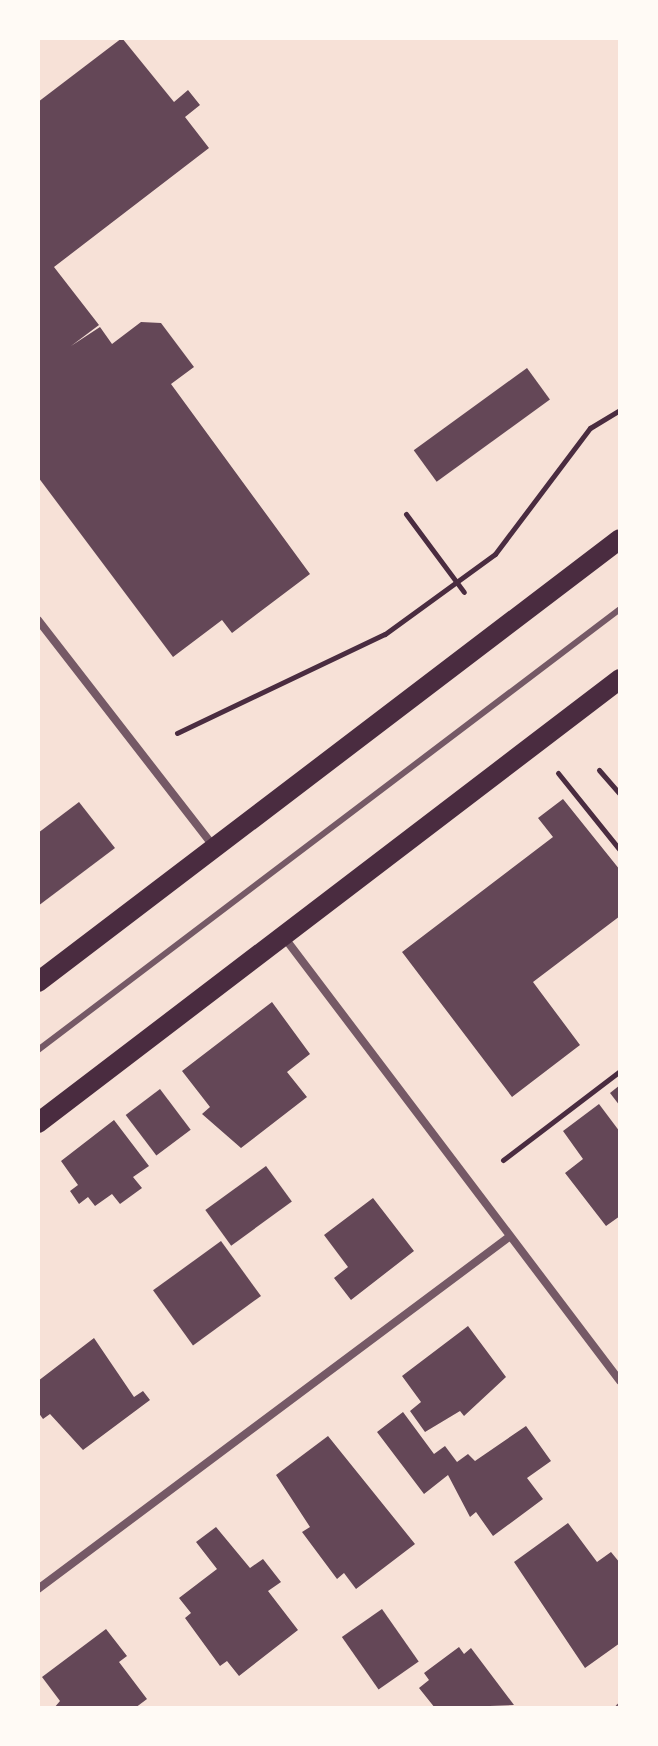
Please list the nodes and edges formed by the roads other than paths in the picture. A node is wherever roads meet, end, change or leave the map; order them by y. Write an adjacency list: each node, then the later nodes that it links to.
1 (620, 539): 5 (main road)
2 (620, 609): 8 (lane)
3 (38, 620): 5 (street)
4 (620, 679): 6 (main road)
5 (215, 848): 7 (main road)
6 (283, 937): 9 (main road); 10 (street)
7 (38, 982)
8 (38, 1050)
9 (38, 1123)
10 (509, 1237): 11 (street); 12 (street)
11 (620, 1381)
12 (38, 1589)

